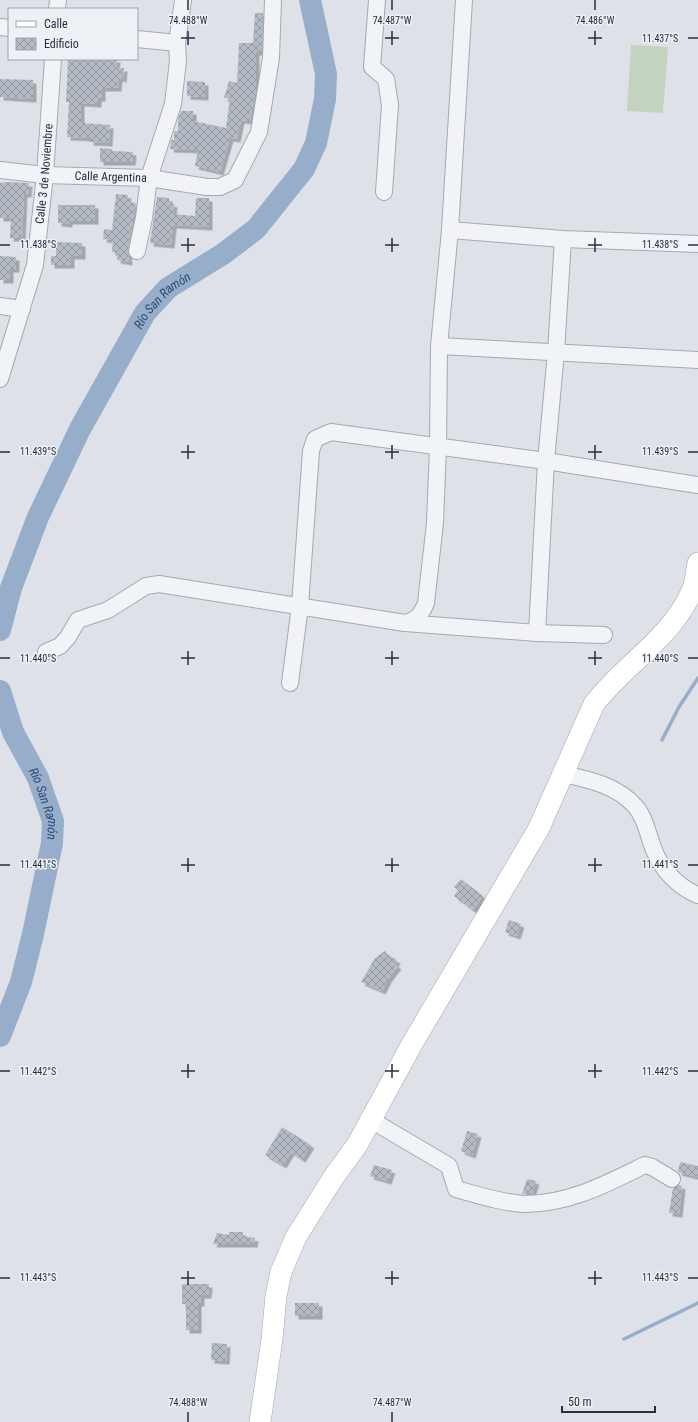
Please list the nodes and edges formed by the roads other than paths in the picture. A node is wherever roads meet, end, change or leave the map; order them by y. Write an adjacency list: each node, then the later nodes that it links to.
1 (183, 0): 6 (street)
2 (273, 0): 10 (street, Calle Argentina)
3 (377, 0): 11 (street)
4 (464, 0): 12 (street)
5 (138, 39): 6 (street)
6 (177, 43): 10 (street)
7 (53, 60): 9 (street, Calle 3 de Noviembre)
8 (0, 170): 9 (street, Calle Argentina)
9 (45, 175): 10 (street, Calle Argentina); 17 (street, Calle 3 de Noviembre)
10 (149, 178): 15 (street)
11 (384, 192)
12 (450, 230): 13 (street); 18 (street)
13 (563, 239): 14 (street); 19 (street)
14 (698, 244)
15 (137, 251)
16 (0, 306): 17 (street)
17 (22, 309): 21 (street, Calle 3 de Noviembre)
18 (439, 346): 19 (street); 22 (street)
19 (556, 352): 20 (street); 23 (street)
20 (698, 360)
21 (0, 379)
22 (438, 447): 23 (street); 27 (street); 28 (street)
23 (546, 461): 24 (street); 29 (street)
24 (698, 485)
25 (698, 563): 26 (main road)
26 (695, 588): 33 (main road)
27 (300, 606): 28 (street); 31 (street); 32 (street)
28 (405, 623): 29 (street)
29 (537, 633): 30 (street)
30 (604, 635)
31 (46, 652)
32 (290, 683)
33 (564, 774): 34 (street); 35 (main road)
34 (698, 895)
35 (371, 1120): 36 (street); 37 (main road)
36 (672, 1179)
37 (260, 1422)

